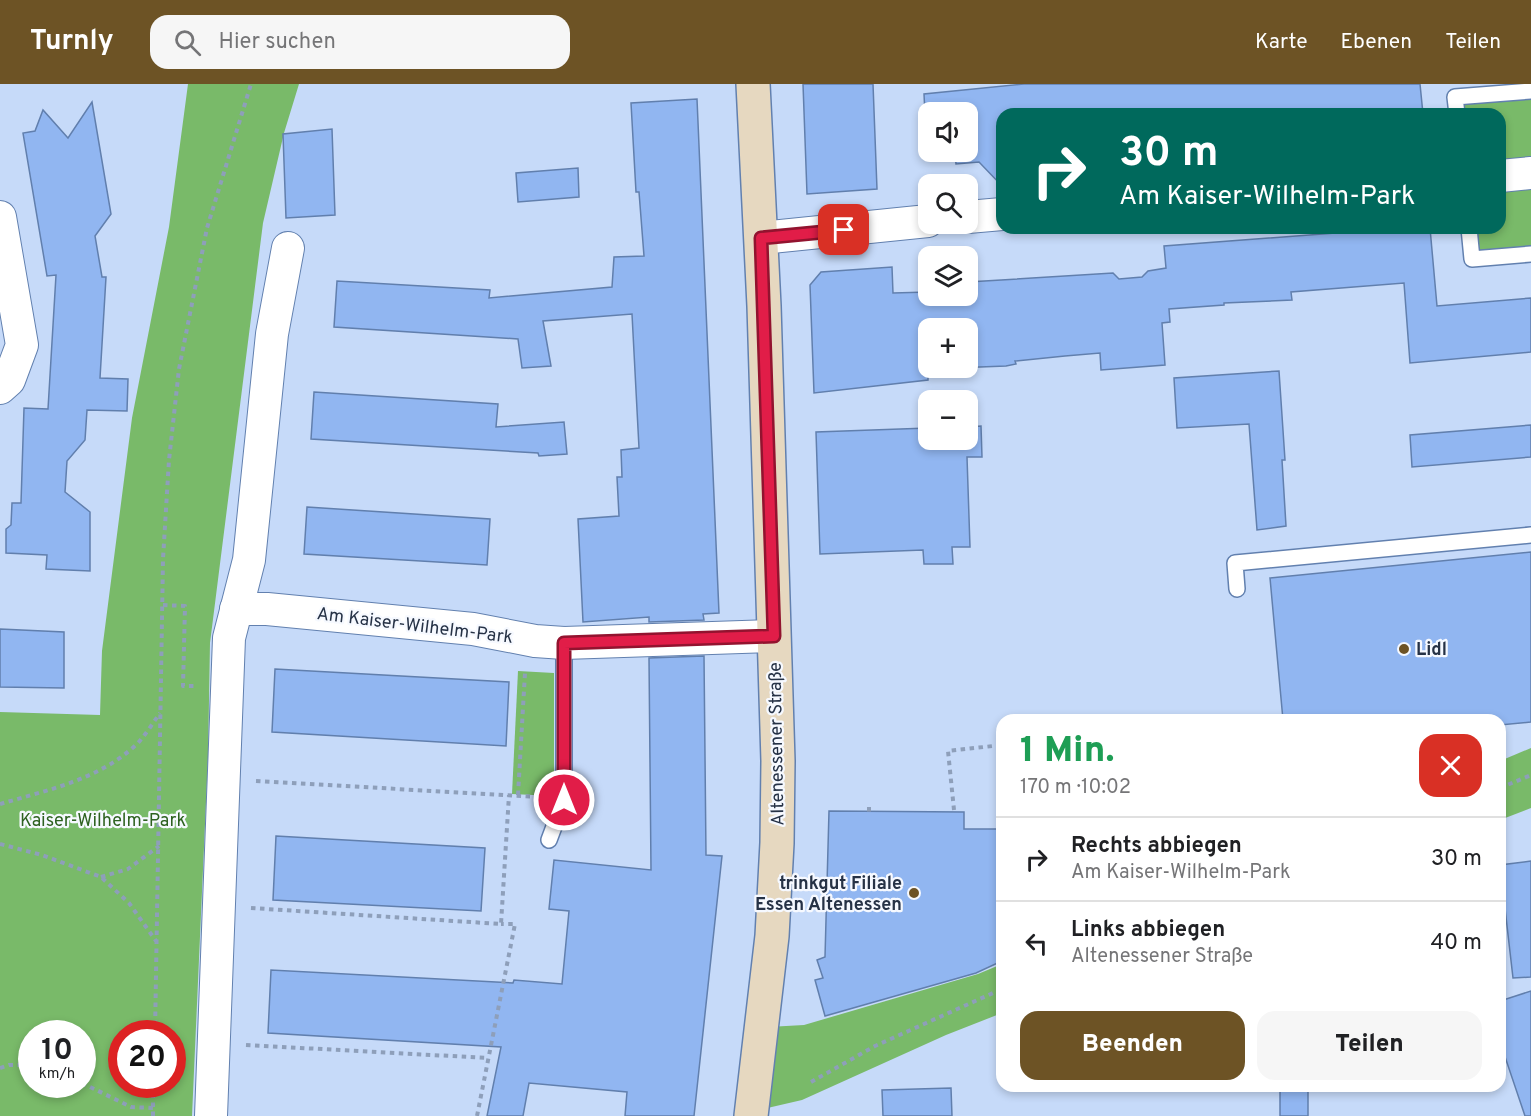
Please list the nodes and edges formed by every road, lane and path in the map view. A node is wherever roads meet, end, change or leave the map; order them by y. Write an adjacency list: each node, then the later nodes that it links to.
1 (251, 84): 22 (path)
2 (753, 84): 12 (main road, Altenessener Straße)
3 (1531, 91): 4 (lane)
4 (1456, 108)
5 (1531, 173): 6 (street)
6 (1506, 175)
7 (996, 215): 8 (street)
8 (978, 216)
9 (0, 217): 15 (street)
10 (918, 222): 12 (street)
11 (1470, 234): 14 (lane)
12 (761, 238): 19 (main road, Altenessener Straße)
13 (288, 248): 18 (street)
14 (1531, 255)
15 (0, 388)
16 (1531, 535): 17 (lane)
17 (1237, 589)
18 (236, 609): 20 (street, Am Kaiser-Wilhelm-Park); 25 (street)
19 (774, 636): 21 (street, Am Kaiser-Wilhelm-Park); 52 (main road, Altenessener Straße)
20 (527, 639): 21 (street, Am Kaiser-Wilhelm-Park); 28 (path)
21 (564, 643): 29 (lane)
22 (160, 712): 30 (path); 34 (path)
23 (996, 746): 31 (path)
24 (1531, 776): 26 (path)
25 (222, 779): 27 (path); 36 (street)
26 (1506, 786)
27 (509, 795): 28 (path); 37 (path)
28 (518, 795): 29 (path)
29 (564, 800): 32 (lane)
30 (0, 804)
31 (954, 810)
32 (549, 840)
33 (0, 844): 35 (path)
34 (159, 846): 35 (path); 38 (path)
35 (101, 877): 38 (path)
36 (218, 906): 37 (path); 41 (street)
37 (501, 924): 42 (path)
38 (157, 943): 40 (path)
39 (996, 991): 45 (path)
40 (155, 1020)
41 (212, 1043): 42 (path); 50 (street)
42 (488, 1058): 51 (path)
43 (18, 1065): 44 (path)
44 (0, 1068)
45 (811, 1082)
46 (96, 1090): 48 (path)
47 (153, 1098): 48 (path)
48 (153, 1108): 49 (path)
49 (153, 1116)
50 (210, 1116)
51 (477, 1116)
52 (752, 1116)

